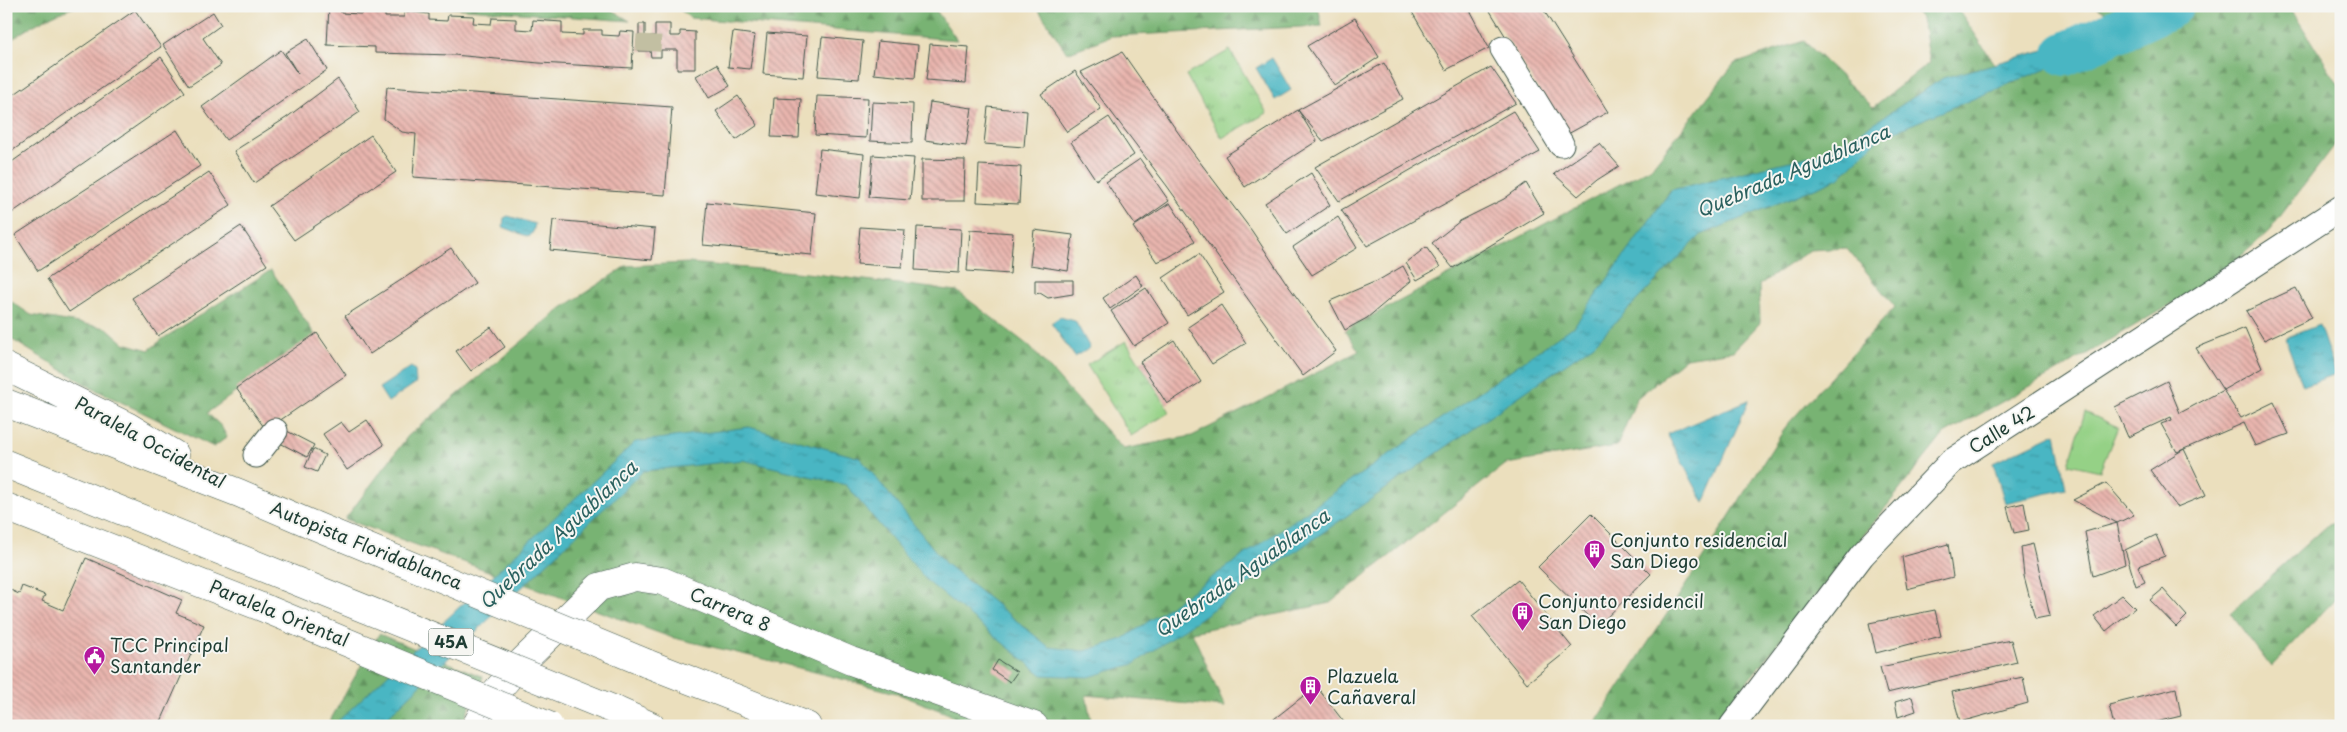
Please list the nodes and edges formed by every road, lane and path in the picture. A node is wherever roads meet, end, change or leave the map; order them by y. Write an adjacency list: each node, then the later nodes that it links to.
1 (1503, 50): 2 (street)
2 (1561, 144)
3 (2341, 208): 17 (street, Calle 42)
4 (6, 367): 9 (main road, Paralela Occidental)
5 (6, 403): 9 (main road, Autopista Floridablanca)
6 (275, 431): 7 (street)
7 (256, 455)
8 (6, 464): 11 (main road, 45A)
9 (239, 493): 15 (main road, Autopista Floridablanca, bridge)
10 (6, 506): 11 (main road); 13 (main road, Paralela Oriental, bridge)
11 (180, 535): 14 (main road, 45A, bridge)
12 (476, 726): 16 (main road, Carrera 8)
13 (549, 726)
14 (651, 726)
15 (807, 726)
16 (1034, 726)
17 (1732, 726)

